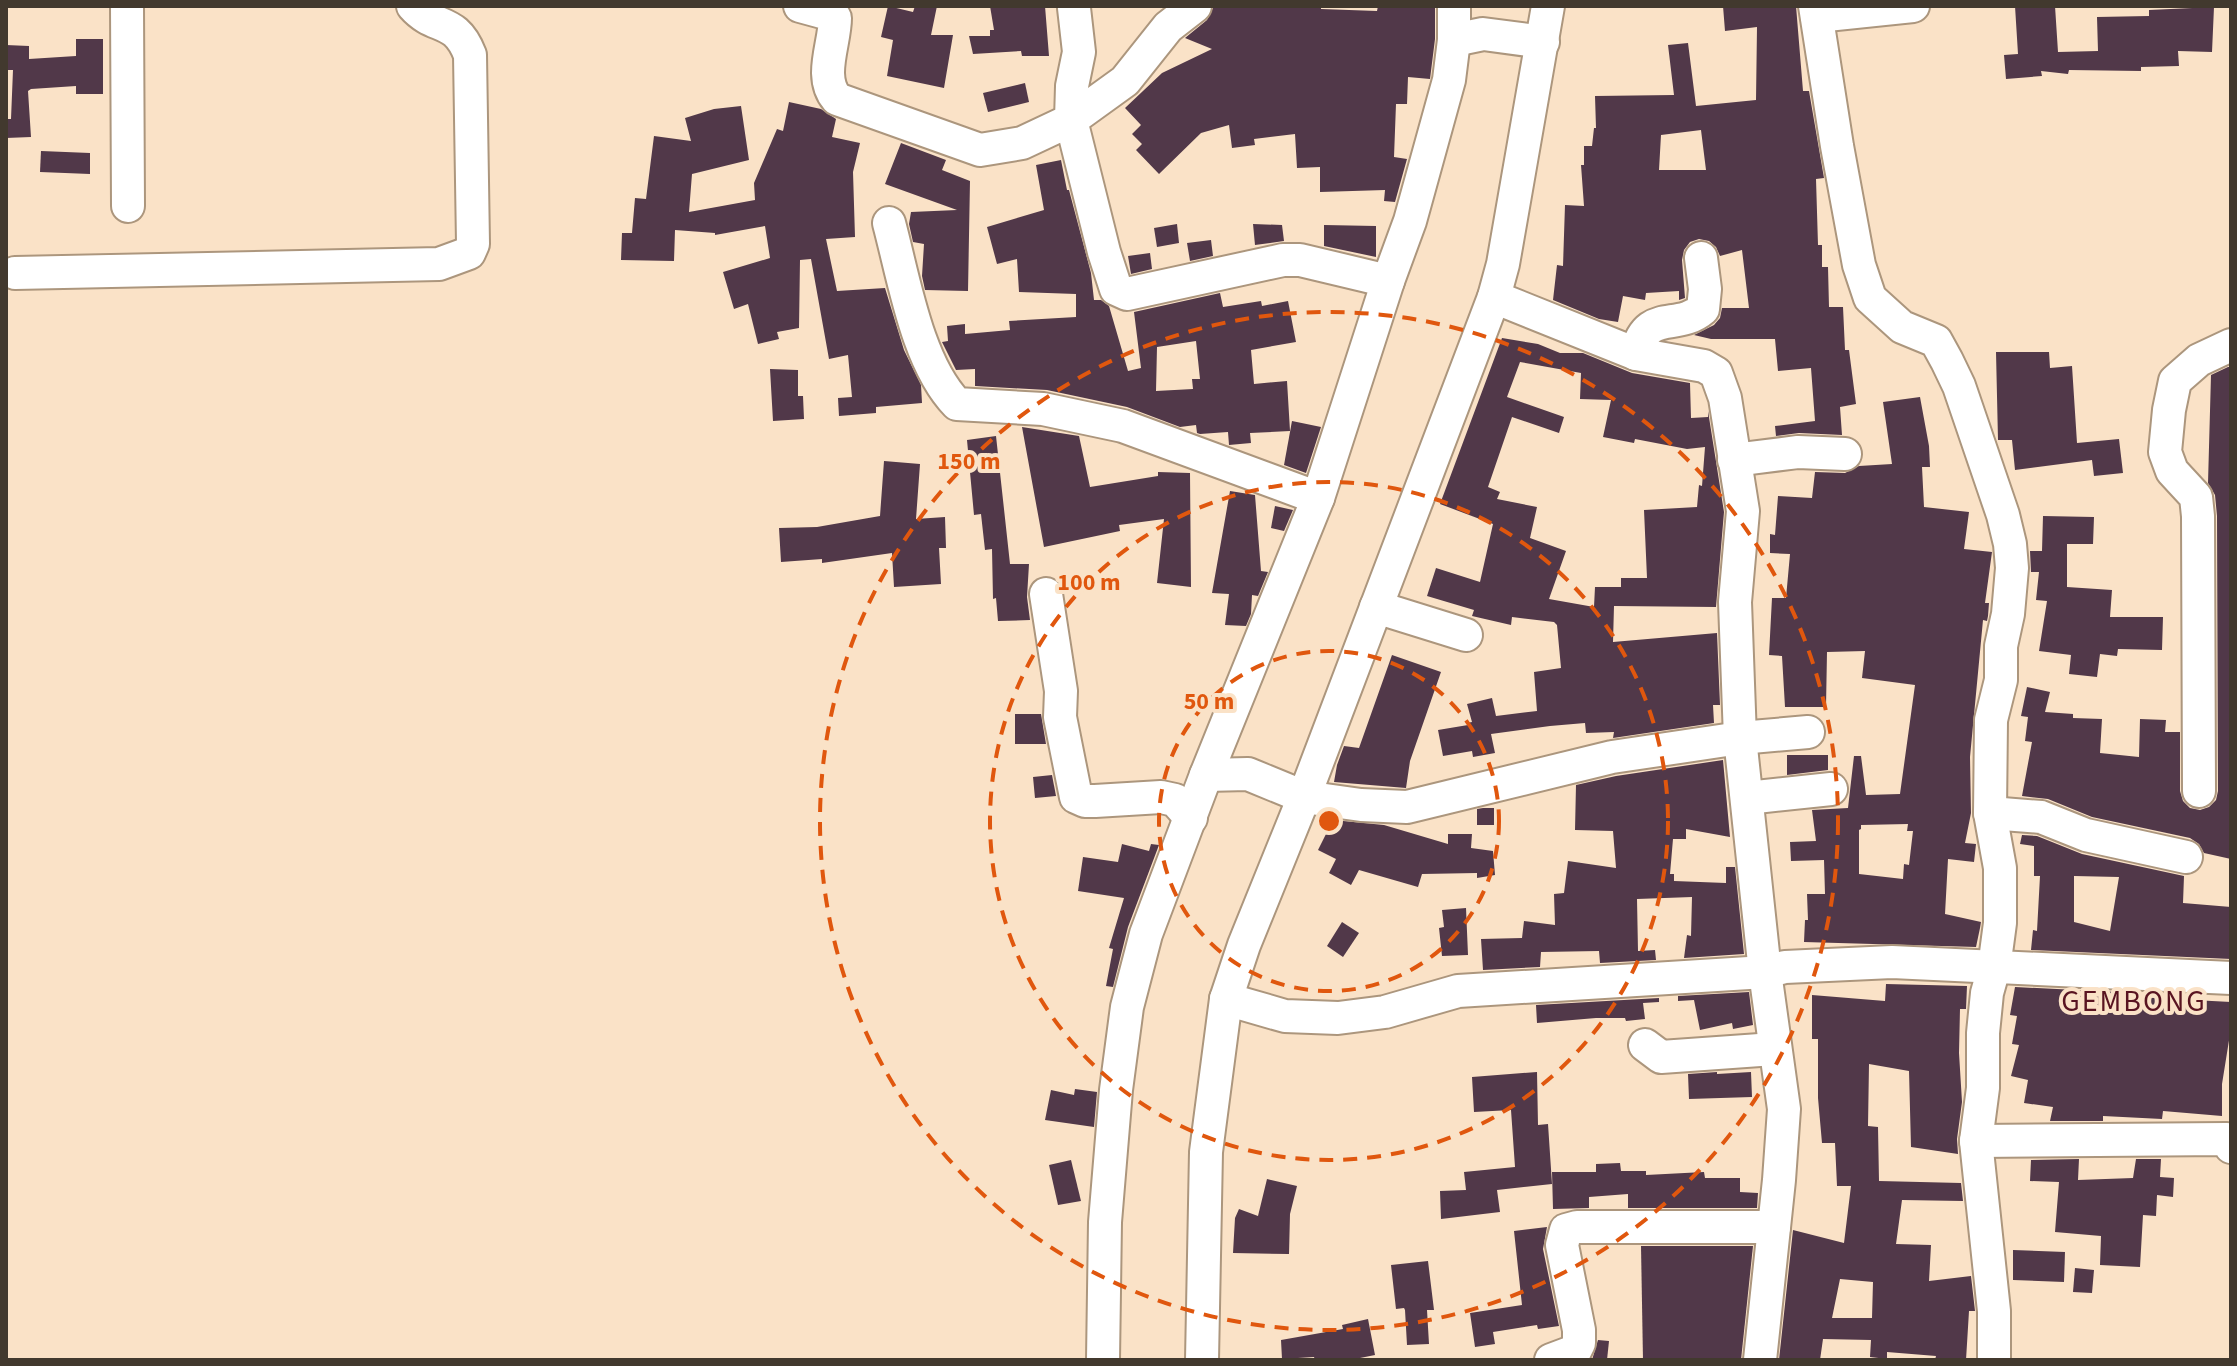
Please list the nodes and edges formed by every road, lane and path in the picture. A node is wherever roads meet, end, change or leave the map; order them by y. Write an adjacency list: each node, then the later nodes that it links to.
1 (127, 6): 13 (street)
2 (413, 6): 16 (street)
3 (800, 6): 12 (street)
4 (1195, 6): 12 (street)
5 (1454, 6): 10 (street)
6 (1548, 6): 11 (street)
7 (1913, 6): 9 (street)
8 (1074, 8): 12 (street)
9 (1816, 11): 34 (street)
10 (1468, 37): 11 (street); 17 (street)
11 (1534, 40): 18 (street)
12 (1071, 120): 17 (street)
13 (128, 206)
14 (889, 223): 23 (street)
15 (1701, 258): 20 (street)
16 (15, 273)
17 (1388, 281): 23 (street)
18 (1494, 297): 20 (street); 25 (street)
19 (2231, 345): 31 (street)
20 (1636, 354): 22 (street)
21 (1845, 454): 22 (street)
22 (1734, 460): 28 (street)
23 (1318, 498): 29 (street)
24 (1046, 594): 35 (street)
25 (1376, 607): 26 (street); 32 (street)
26 (1466, 635)
27 (1808, 732): 28 (street)
28 (1740, 738): 32 (street); 33 (street)
29 (1206, 775): 32 (street); 35 (street)
30 (1831, 789): 33 (street)
31 (2199, 791)
32 (1298, 794): 40 (street)
33 (1747, 798): 38 (street)
34 (1990, 813): 36 (street); 37 (street)
35 (1191, 818): 46 (street)
36 (2186, 857)
37 (1994, 968): 38 (street); 39 (street); 43 (street)
38 (1765, 972): 40 (street); 42 (street)
39 (2231, 978)
40 (1226, 999): 47 (street)
41 (1645, 1045): 42 (street)
42 (1774, 1049): 45 (street)
43 (1976, 1141): 44 (street); 50 (street)
44 (2231, 1147)
45 (1774, 1227): 48 (street); 49 (street)
46 (1103, 1360)
47 (1202, 1360)
48 (1551, 1360)
49 (1760, 1360)
50 (1994, 1360)

